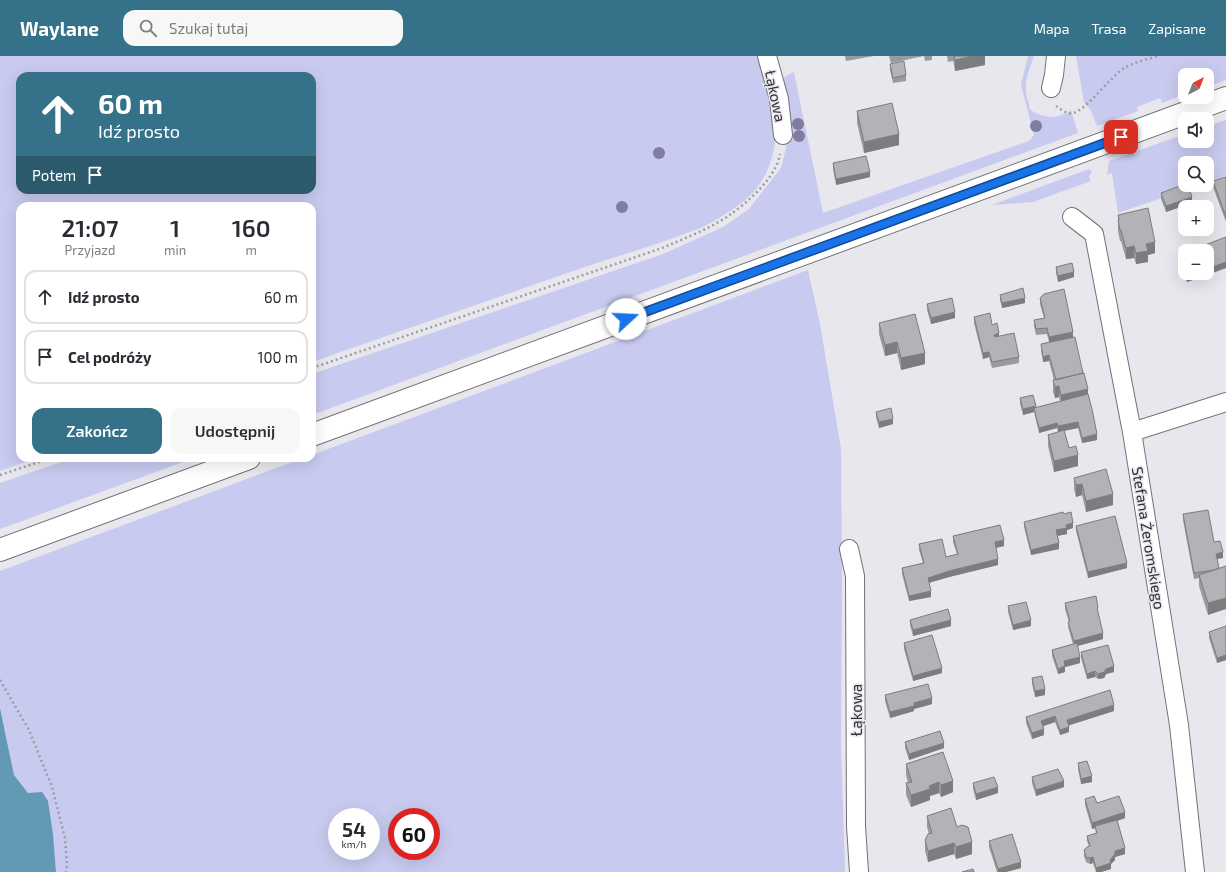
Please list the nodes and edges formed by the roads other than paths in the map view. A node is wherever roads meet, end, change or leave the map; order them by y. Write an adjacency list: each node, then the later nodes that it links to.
1 (767, 56): 5 (street, Łąkowa)
2 (1056, 56): 3 (street)
3 (1051, 88)
4 (1226, 98): 9 (main road)
5 (783, 135)
6 (1072, 217): 8 (street, Stefana Żeromskiego)
7 (1226, 402): 8 (street)
8 (1132, 432): 14 (street, Stefana Żeromskiego)
9 (316, 434)
10 (238, 462): 12 (main road)
11 (849, 548): 13 (street, Łąkowa)
12 (0, 550)
13 (859, 872)
14 (1195, 872)

